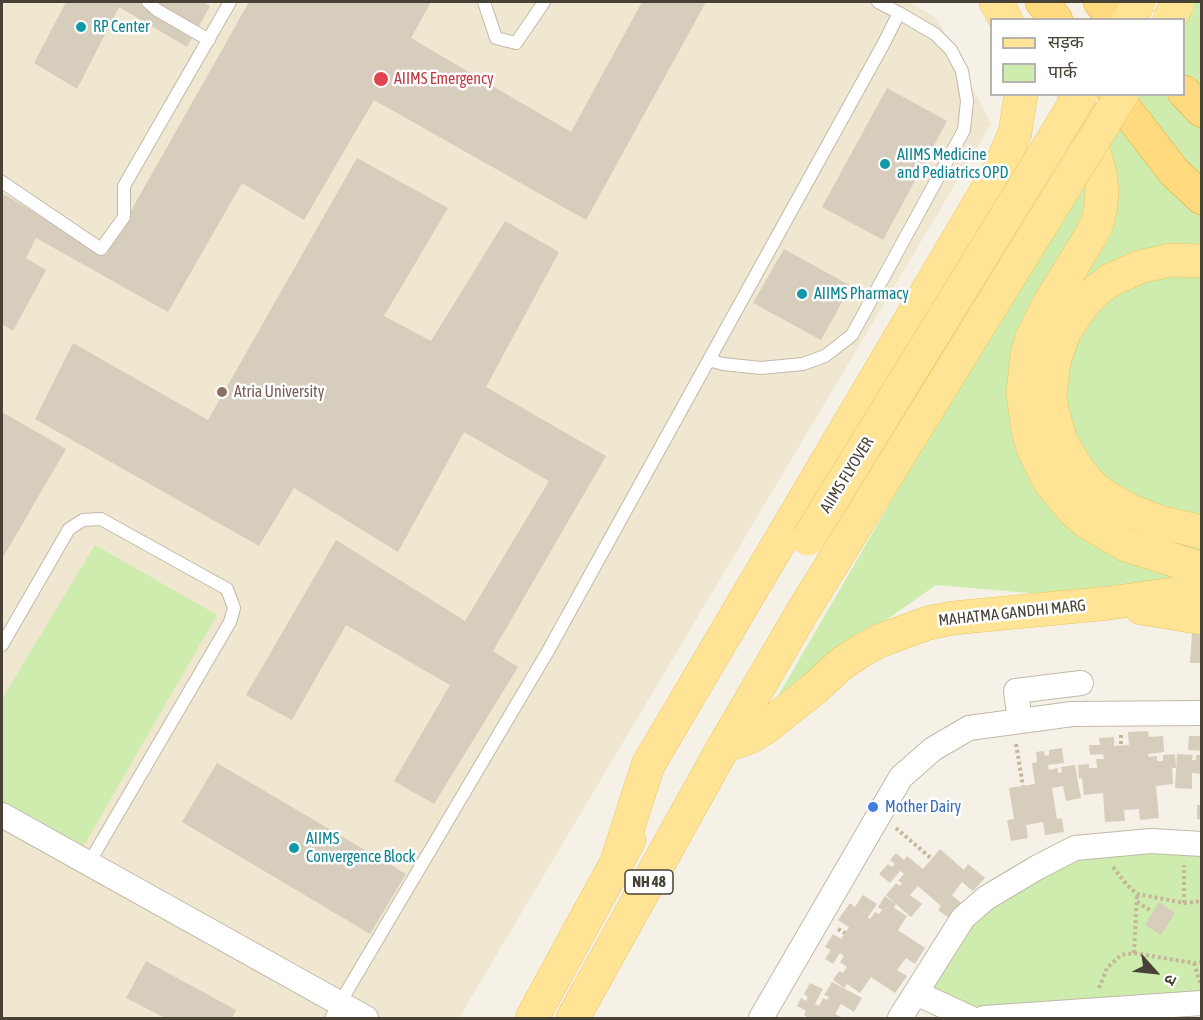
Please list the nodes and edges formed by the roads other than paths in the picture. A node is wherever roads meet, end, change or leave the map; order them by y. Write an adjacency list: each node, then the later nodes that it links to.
1 (148, 2): 19 (lane)
2 (230, 2): 19 (lane)
3 (484, 2): 4 (lane)
4 (544, 2)
5 (878, 2): 12 (lane)
6 (996, 2): 13 (main road)
7 (1031, 2): 14 (main road)
8 (1042, 2): 15 (highway)
9 (1100, 2): 16 (highway)
10 (1139, 2): 17 (main road, bridge)
11 (1180, 2): 18 (main road, bridge)
12 (899, 13): 28 (lane); 28 (lane)
13 (1005, 18)
14 (1041, 18)
15 (1054, 18)
16 (1115, 18)
17 (1129, 18)
18 (1169, 18)
19 (208, 40): 25 (lane)
20 (1021, 96): 41 (main road)
21 (1075, 96): 30 (main road)
22 (1081, 96): 41 (main road, AIIMS FLYOVER, bridge)
23 (1116, 96): 26 (highway)
24 (1121, 96): 38 (main road, bridge)
25 (2, 182)
26 (1202, 198)
27 (1202, 261): 29 (main road)
28 (709, 360): 45 (lane)
29 (1202, 532)
30 (1202, 569)
31 (1202, 590): 32 (main road)
32 (1110, 603): 33 (main road); 38 (main road, MAHATMA GANDHI MARG)
33 (1202, 618)
34 (2, 645): 42 (lane)
35 (1081, 683): 37 (street)
36 (1202, 713): 37 (street)
37 (1016, 722): 49 (street)
38 (724, 746): 48 (main road, NH 48)
39 (2, 815): 42 (street)
40 (1193, 844): 43 (street)
41 (618, 858): 47 (main road)
42 (88, 863): 45 (street)
43 (916, 993): 50 (street); 51 (street)
44 (1202, 1003): 52 (street)
45 (336, 1011): 46 (street)
46 (366, 1018)
47 (532, 1018)
48 (573, 1018)
49 (761, 1018)
50 (900, 1018)
51 (970, 1018)
52 (987, 1018)

